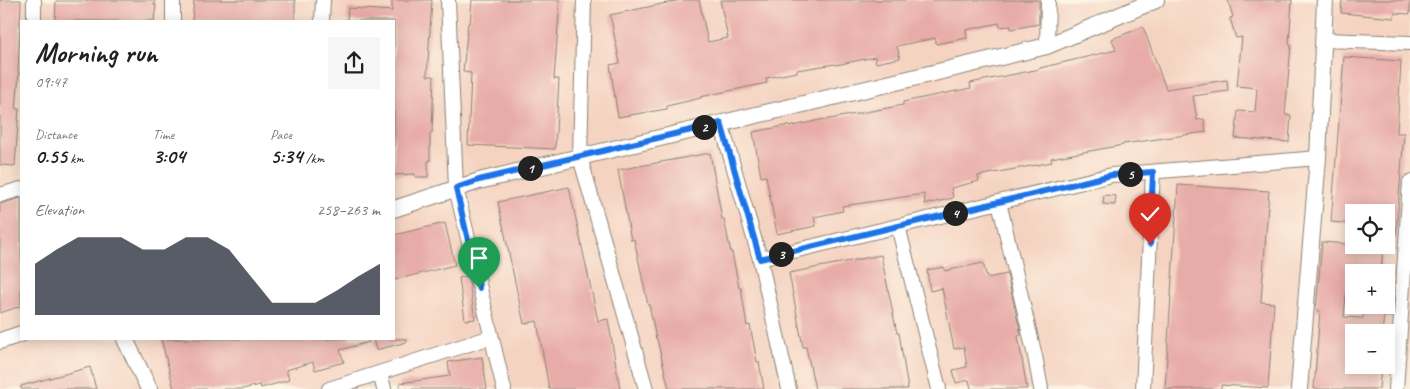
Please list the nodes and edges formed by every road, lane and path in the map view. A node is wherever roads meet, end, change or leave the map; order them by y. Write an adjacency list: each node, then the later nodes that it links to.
1 (34, 0): 9 (street)
2 (173, 0): 10 (street)
3 (323, 0): 11 (street)
4 (448, 0): 20 (street)
5 (584, 0): 16 (street)
6 (1048, 0): 14 (street)
7 (1156, 0): 14 (street)
8 (1325, 0): 12 (street)
9 (34, 20)
10 (173, 20)
11 (322, 20)
12 (1324, 40): 13 (street); 17 (street)
13 (1410, 43)
14 (1047, 46): 15 (street)
15 (721, 123): 16 (street); 26 (street)
16 (580, 157): 20 (street); 36 (street)
17 (1318, 158): 18 (street); 41 (street)
18 (1153, 172): 23 (street); 40 (street)
19 (1410, 182): 42 (street)
20 (456, 188): 24 (street); 28 (street)
21 (20, 190): 22 (street)
22 (0, 195)
23 (999, 202): 25 (street); 39 (street)
24 (395, 209)
25 (898, 226): 26 (street); 38 (street)
26 (760, 259): 37 (street)
27 (20, 334): 30 (street)
28 (491, 337): 31 (street); 35 (street)
29 (125, 340): 32 (street)
30 (0, 341)
31 (380, 373): 33 (street); 34 (street)
32 (149, 389)
33 (329, 389)
34 (384, 389)
35 (504, 389)
36 (646, 389)
37 (789, 389)
38 (938, 389)
39 (1040, 389)
40 (1143, 389)
41 (1300, 389)
42 (1396, 389)

